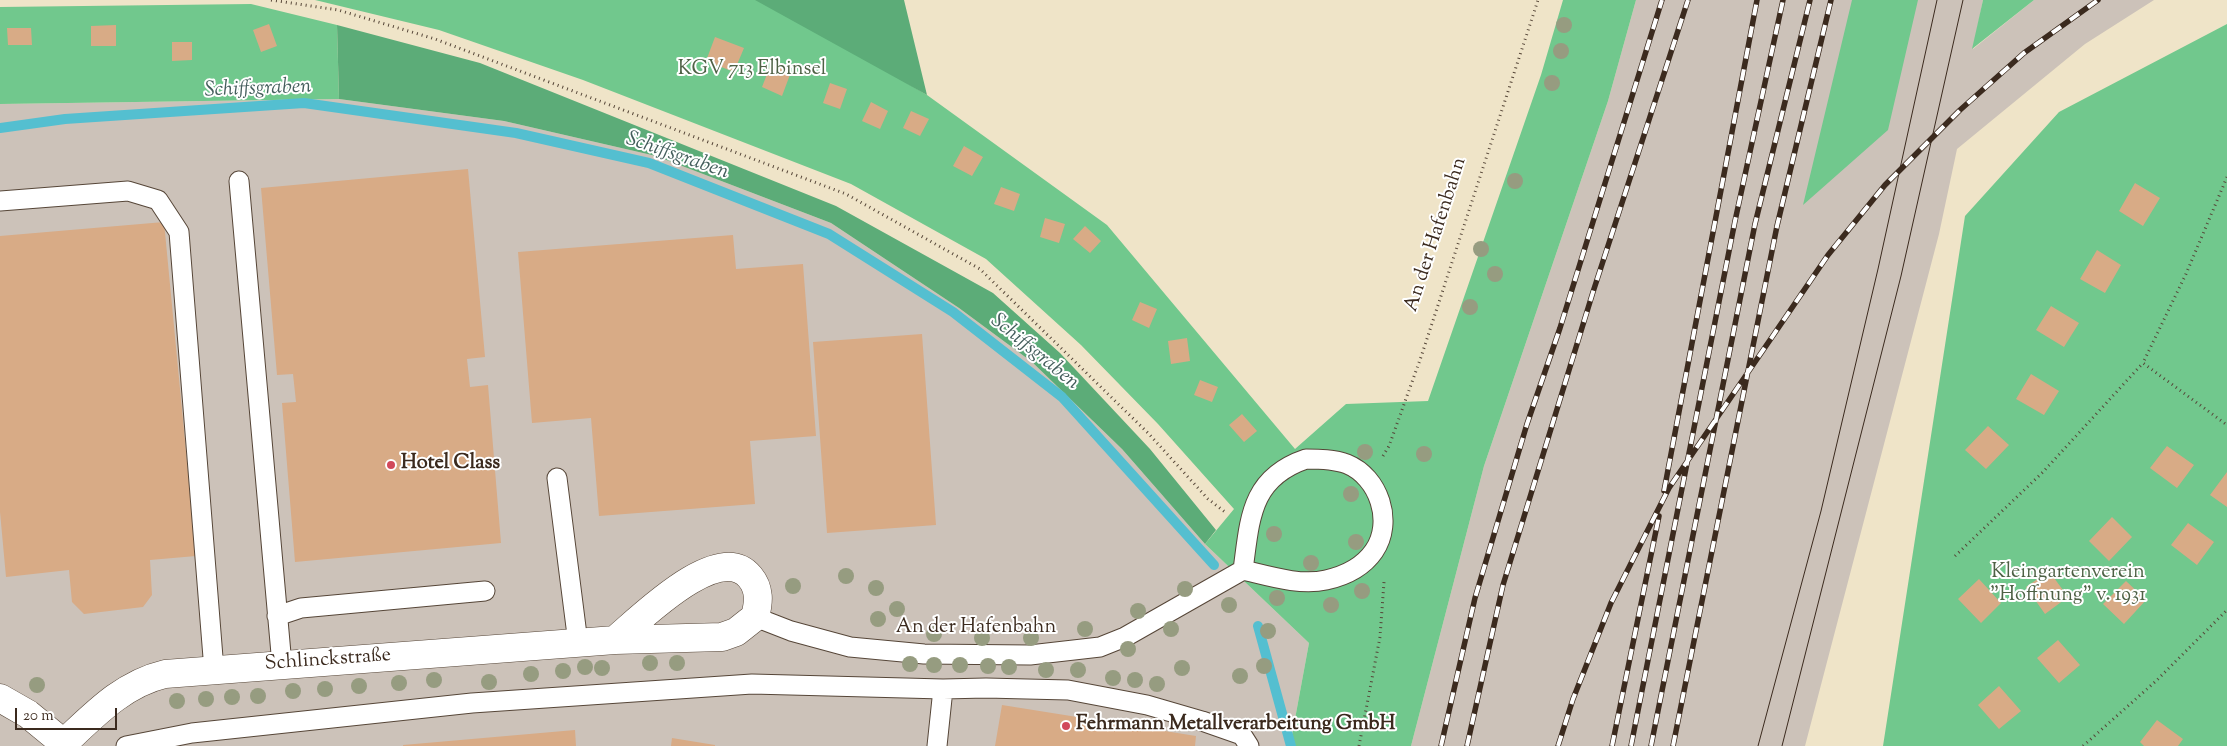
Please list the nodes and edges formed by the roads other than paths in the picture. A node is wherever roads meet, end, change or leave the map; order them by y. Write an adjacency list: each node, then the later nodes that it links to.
1 (239, 181): 6 (lane)
2 (0, 201): 11 (lane)
3 (556, 478): 9 (lane)
4 (1243, 570): 4 (lane); 7 (lane, An der Hafenbahn)
5 (486, 591): 6 (lane)
6 (277, 616): 10 (lane)
7 (755, 617): 8 (street, Schlinckstraße); 8 (street)
8 (614, 640): 9 (street, Schlinckstraße)
9 (578, 643): 10 (street, Schlinckstraße)
10 (282, 665): 11 (street, Schlinckstraße)
11 (214, 670): 14 (street, Schlinckstraße)
12 (942, 689): 15 (lane); 16 (lane); 17 (lane)
13 (0, 698): 14 (street)
14 (65, 745)
15 (126, 746)
16 (937, 746)
17 (1249, 746)

